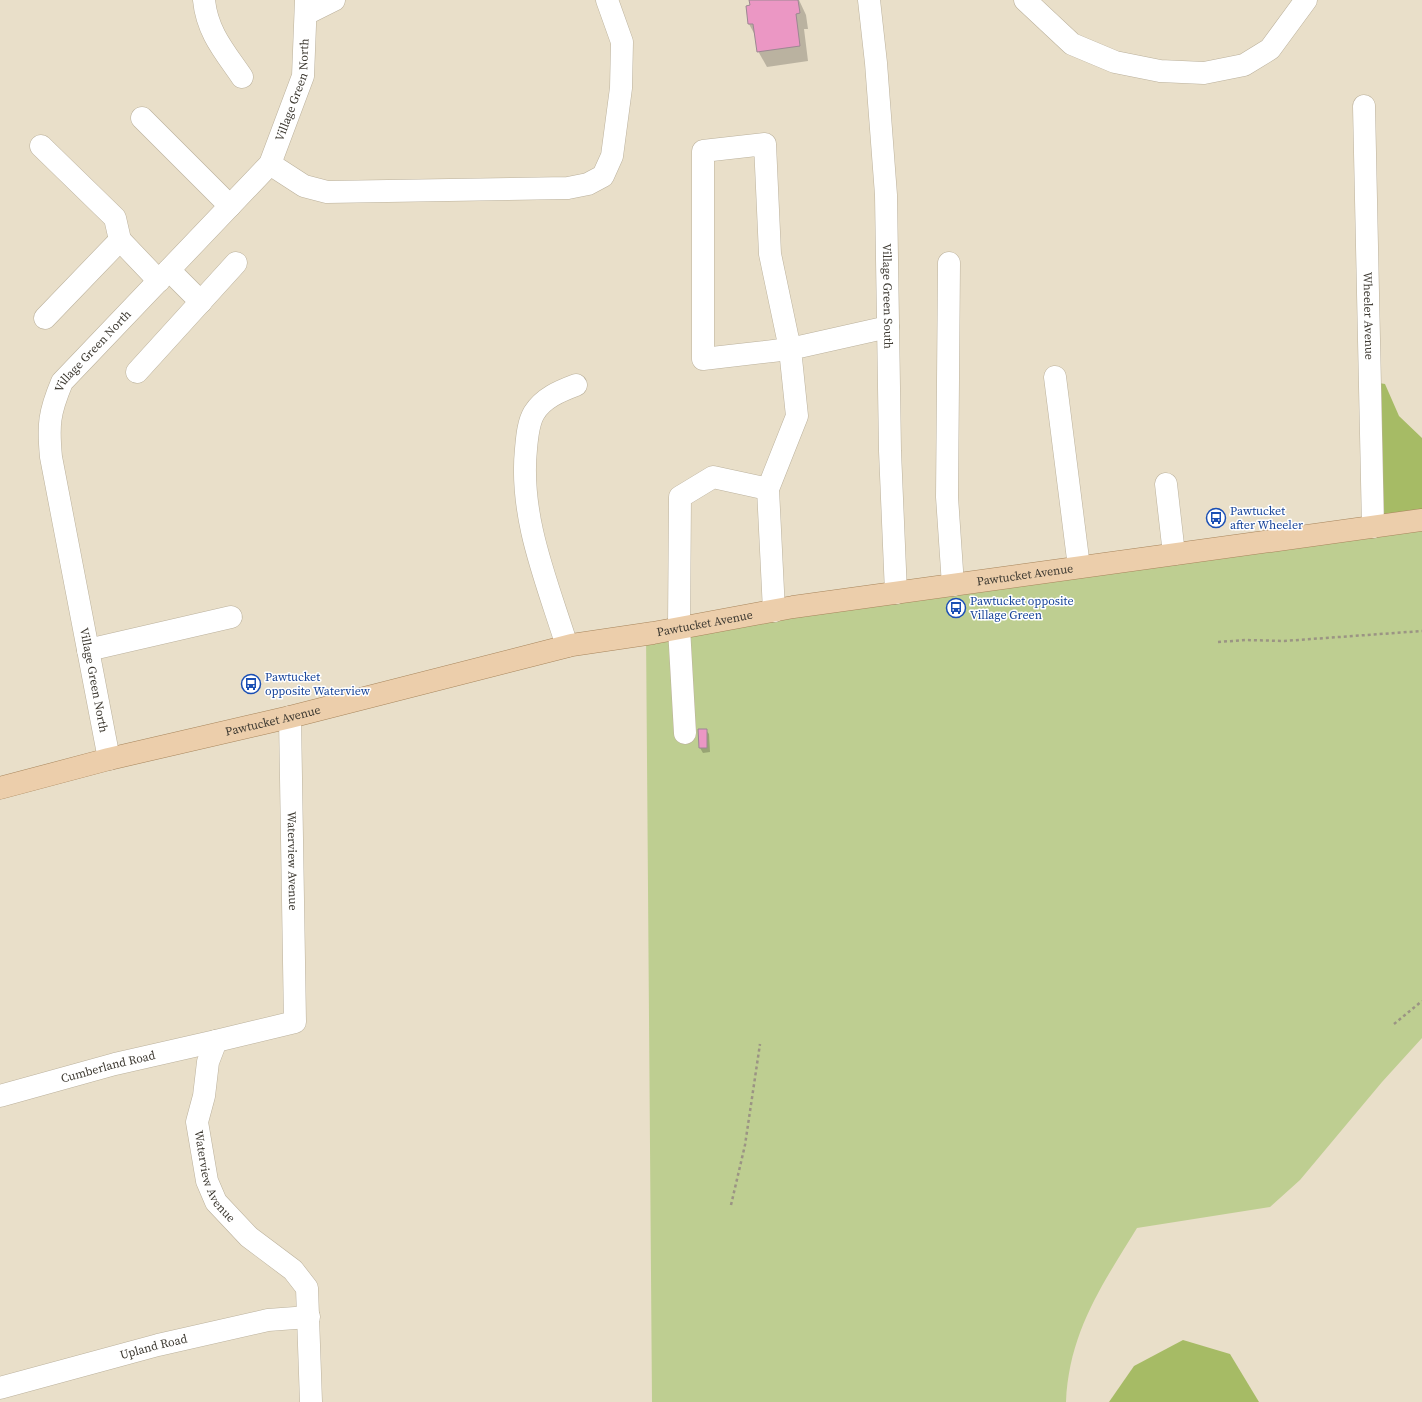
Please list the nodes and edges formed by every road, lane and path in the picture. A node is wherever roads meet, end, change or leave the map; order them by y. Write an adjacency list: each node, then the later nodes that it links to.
1 (204, 0): 8 (street)
2 (334, 0): 7 (street)
3 (607, 0): 12 (street)
4 (869, 0): 20 (street, Village Green South)
5 (1025, 0): 6 (street)
6 (1306, 0)
7 (306, 7): 12 (street, Village Green North)
8 (242, 77)
9 (1364, 106): 28 (street, Wheeler Avenue)
10 (142, 118): 13 (street)
11 (41, 146): 14 (street)
12 (270, 164): 13 (street, Village Green North)
13 (230, 206): 17 (street, Village Green North)
14 (120, 240): 17 (street); 19 (street)
15 (949, 263): 31 (street)
16 (236, 264): 18 (street)
17 (164, 276): 18 (street); 39 (street, Village Green North)
18 (201, 302): 22 (street)
19 (45, 318)
20 (888, 327): 21 (street); 32 (street, Village Green South)
21 (790, 349): 21 (street); 26 (street)
22 (137, 372)
23 (1055, 377): 30 (street)
24 (576, 385): 38 (street)
25 (1166, 484): 29 (street)
26 (768, 489): 33 (street); 35 (street)
27 (1422, 520): 28 (main road, Pawtucket Avenue)
28 (1374, 526): 29 (main road, Pawtucket Avenue)
29 (1174, 554): 30 (main road, Pawtucket Avenue)
30 (1079, 567): 31 (main road, Pawtucket Avenue)
31 (954, 585): 32 (main road, Pawtucket Avenue)
32 (896, 593): 33 (main road, Pawtucket Avenue)
33 (774, 611): 35 (main road, Pawtucket Avenue)
34 (231, 617): 39 (street)
35 (678, 628): 38 (main road, Pawtucket Avenue); 41 (street)
36 (1422, 631): 37 (path)
37 (1218, 642)
38 (568, 646): 40 (main road, Pawtucket Avenue)
39 (88, 650): 42 (street, Village Green North)
40 (290, 717): 42 (main road, Pawtucket Avenue); 46 (street, Waterview Avenue)
41 (685, 733)
42 (110, 759): 43 (main road, Pawtucket Avenue)
43 (1, 786)
44 (1422, 1001): 45 (path)
45 (1394, 1024)
46 (216, 1041): 48 (street, Cumberland Road); 50 (street, Waterview Avenue)
47 (760, 1044): 49 (path)
48 (0, 1096)
49 (731, 1205)
50 (309, 1317): 51 (street, Upland Road); 52 (street, Waterview Avenue)
51 (0, 1388)
52 (311, 1402)

